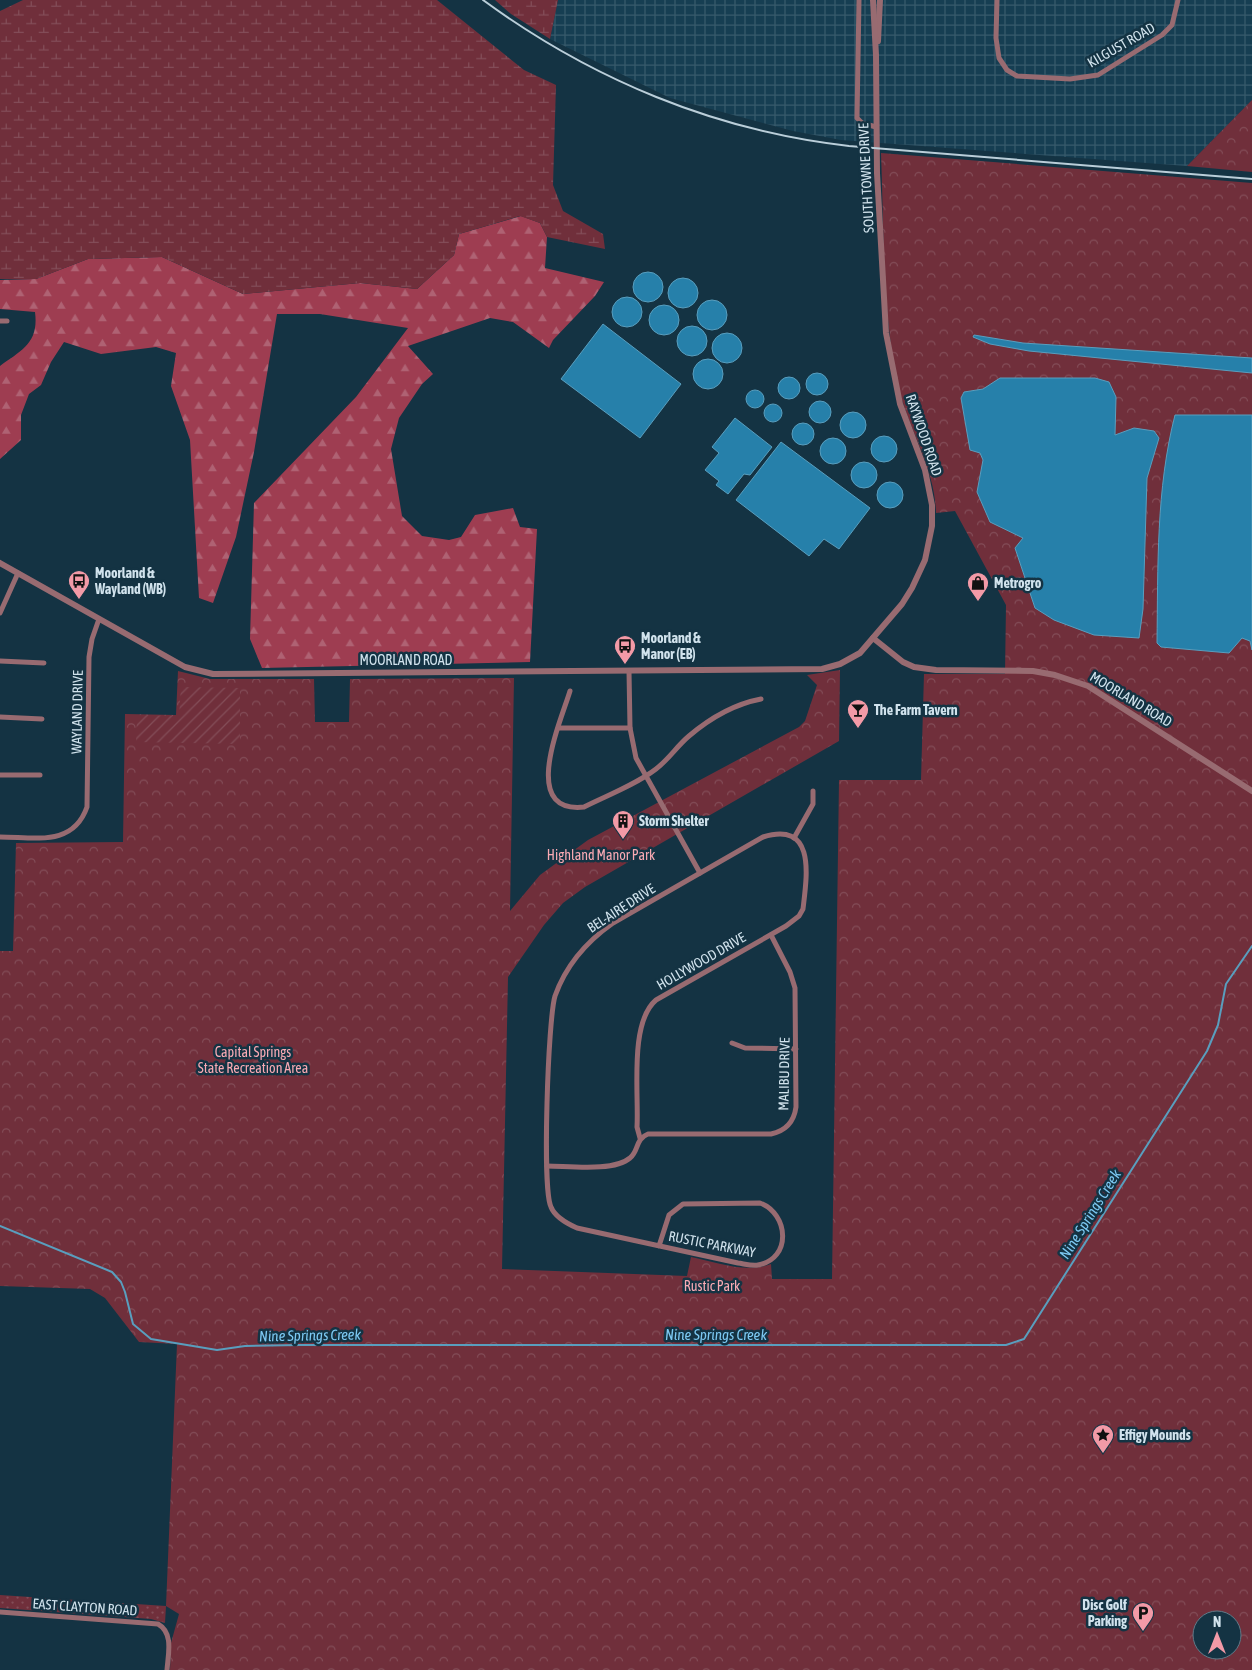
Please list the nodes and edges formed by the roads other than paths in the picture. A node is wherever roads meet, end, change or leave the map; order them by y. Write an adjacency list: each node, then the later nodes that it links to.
1 (859, 0): 7 (street)
2 (873, 0): 6 (street, SOUTH TOWNE DRIVE)
3 (880, 0): 6 (street, SOUTH TOWNE DRIVE)
4 (997, 0): 5 (street, KILGUST ROAD)
5 (1178, 0)
6 (876, 55): 7 (street, SOUTH TOWNE DRIVE)
7 (876, 127): 8 (street, SOUTH TOWNE DRIVE)
8 (884, 300): 15 (street, RAYWOOD ROAD)
9 (0, 321): 10 (street)
10 (7, 321)
11 (0, 563): 12 (street, MOORLAND ROAD)
12 (18, 573): 13 (street); 14 (street, MOORLAND ROAD)
13 (0, 613)
14 (99, 619): 19 (street, MOORLAND ROAD); 31 (street, WAYLAND DRIVE)
15 (873, 638): 18 (street, RAYWOOD ROAD); 30 (street, MOORLAND ROAD)
16 (0, 661): 17 (street)
17 (44, 663)
18 (840, 664): 19 (street, MOORLAND ROAD)
19 (629, 671): 25 (street)
20 (570, 690): 24 (street)
21 (761, 699): 28 (street)
22 (0, 717): 23 (street)
23 (42, 719)
24 (559, 728): 25 (street); 28 (street)
25 (630, 728): 28 (street)
26 (0, 775): 27 (street)
27 (40, 775)
28 (645, 776): 33 (street)
29 (812, 791): 32 (street)
30 (1252, 791)
31 (0, 838)
32 (794, 838): 33 (street, BEL-AIRE DRIVE); 34 (street, HOLLYWOOD DRIVE)
33 (700, 873): 38 (street, BEL-AIRE DRIVE)
34 (770, 935): 36 (street, MALIBU DRIVE); 37 (street, HOLLYWOOD DRIVE)
35 (732, 1043): 36 (street)
36 (796, 1049): 37 (street, MALIBU DRIVE)
37 (640, 1138): 38 (street)
38 (547, 1166): 39 (street, RUSTIC PARKWAY)
39 (659, 1246): 39 (street, RUSTIC PARKWAY)
40 (0, 1612): 41 (street, EAST CLAYTON ROAD)
41 (167, 1670)

